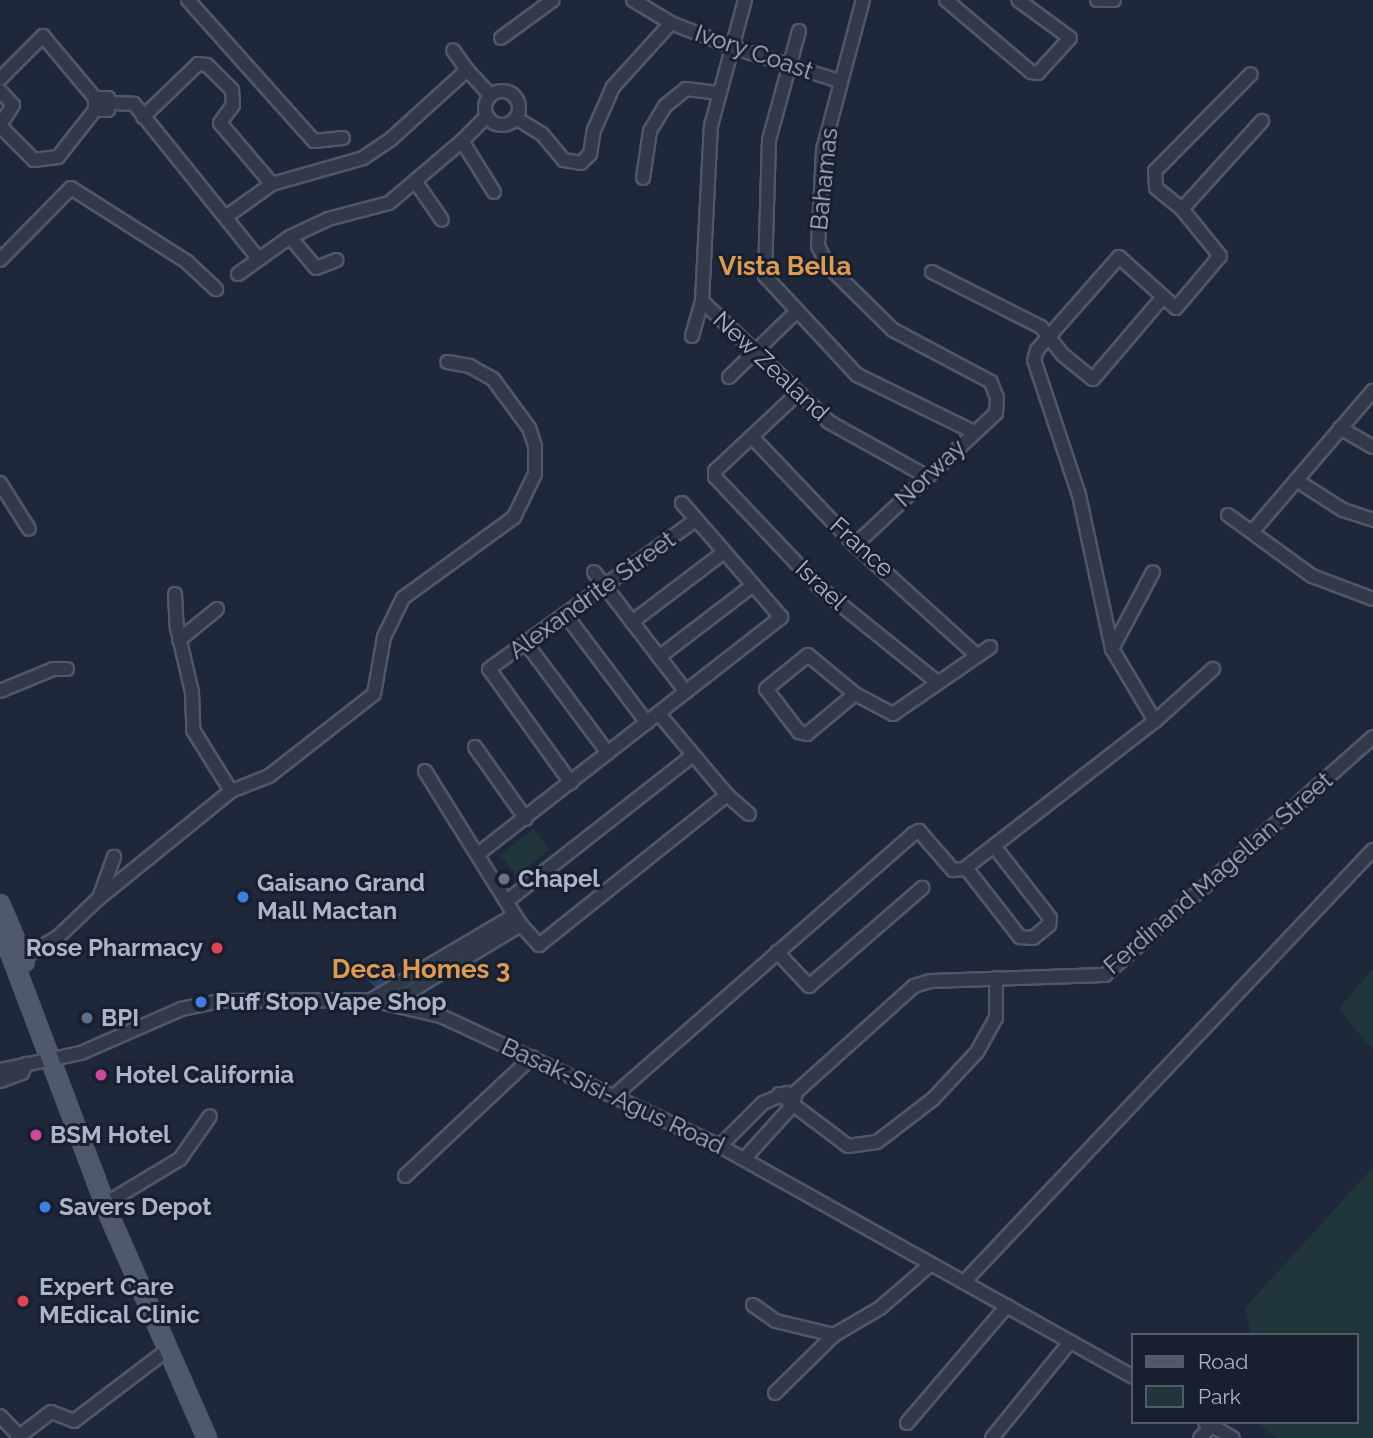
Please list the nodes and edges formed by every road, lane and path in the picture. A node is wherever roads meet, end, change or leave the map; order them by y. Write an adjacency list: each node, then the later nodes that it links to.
1 (188, 0): 29 (street)
2 (553, 0): 12 (street)
3 (745, 0): 13 (street, New Zealand)
4 (863, 0): 19 (street, Bahamas)
5 (946, 0): 6 (street)
6 (1018, 0)
7 (1097, 0): 8 (street)
8 (1114, 0)
9 (635, 1): 10 (street, Ivory Coast)
10 (671, 23): 13 (street, Ivory Coast); 26 (street)
11 (799, 31): 15 (street)
12 (501, 38)
13 (732, 47): 15 (street, Ivory Coast); 21 (street, New Zealand)
14 (453, 50): 16 (street)
15 (789, 64): 19 (street, Ivory Coast); 47 (street)
16 (467, 70): 22 (street); 33 (street)
17 (1251, 74): 35 (street)
18 (0, 79): 23 (street)
19 (839, 81): 55 (street, Bahamas)
20 (0, 91): 28 (street)
21 (718, 93): 31 (street); 46 (street, New Zealand)
22 (490, 95): 24 (street); 26 (street)
23 (95, 104): 25 (street); 28 (street)
24 (487, 116): 26 (street); 30 (street)
25 (144, 117): 33 (street); 36 (street)
26 (516, 118)
27 (1262, 121): 35 (street)
28 (0, 125)
29 (343, 138)
30 (463, 141): 32 (street); 34 (street)
31 (643, 178)
32 (415, 181): 37 (street); 38 (street)
33 (272, 184): 36 (street)
34 (494, 192)
35 (1182, 209): 45 (street)
36 (227, 216): 39 (street)
37 (442, 220)
38 (290, 237): 39 (street); 41 (street)
39 (258, 258): 43 (street)
40 (0, 260): 44 (street)
41 (337, 260)
42 (932, 272): 49 (street)
43 (238, 274)
44 (216, 289)
45 (1163, 297): 49 (street); 49 (street)
46 (702, 301): 48 (street); 50 (street, New Zealand)
47 (795, 313): 50 (street); 57 (street)
48 (692, 336)
49 (1049, 336): 83 (street)
50 (757, 353): 52 (street); 54 (street, New Zealand)
51 (447, 362): 101 (street)
52 (729, 377)
53 (1373, 391): 56 (street)
54 (796, 395): 58 (street); 60 (street, New Zealand)
55 (997, 398): 57 (street, Norway)
56 (1340, 428): 59 (street); 61 (street)
57 (974, 432): 60 (street, Norway)
58 (752, 437): 69 (street, France); 88 (street, Israel)
59 (1373, 447)
60 (926, 476): 69 (street, Norway)
61 (1296, 480): 65 (street); 68 (street)
62 (0, 483): 67 (street)
63 (682, 503): 66 (street)
64 (1227, 515): 68 (street)
65 (1373, 520)
66 (694, 521): 70 (street); 73 (street, Alexandrite Street)
67 (29, 529)
68 (1252, 533): 76 (street)
69 (855, 545): 84 (street, France)
70 (723, 553): 74 (street); 79 (street)
71 (594, 572): 73 (street)
72 (1153, 572): 83 (street)
73 (603, 586): 78 (street, Alexandrite Street); 79 (street)
74 (751, 586): 85 (street); 90 (street)
75 (175, 594): 80 (street)
76 (1373, 599)
77 (217, 609): 80 (street)
78 (565, 614): 81 (street, Alexandrite Street); 94 (street)
79 (632, 622): 85 (street)
80 (179, 640): 101 (street)
81 (526, 643): 97 (street); 100 (street, Alexandrite Street)
82 (990, 647): 84 (street)
83 (1112, 649): 93 (street)
84 (975, 654): 88 (street)
85 (659, 657): 90 (street)
86 (67, 669): 89 (street)
87 (1213, 669): 93 (street)
88 (937, 682): 91 (street)
89 (0, 691)
90 (686, 692): 92 (street)
91 (855, 694): 91 (street)
92 (659, 714): 94 (street); 98 (street)
93 (1155, 721): 105 (street)
94 (648, 723): 97 (street)
95 (1373, 737): 118 (street, Ferdinand Magellan Street)
96 (475, 747): 104 (street)
97 (608, 753): 100 (street)
98 (693, 755): 102 (street); 112 (street)
99 (425, 771): 107 (street)
100 (571, 783): 104 (street)
101 (231, 791): 111 (street)
102 (727, 795): 103 (street); 114 (street)
103 (750, 814)
104 (526, 819): 107 (street)
105 (994, 846): 109 (street); 109 (street)
106 (1373, 850): 136 (street)
107 (478, 854): 112 (street)
108 (114, 857): 111 (street)
109 (966, 868): 116 (street)
110 (922, 888): 116 (street)
111 (99, 898): 117 (street)
112 (507, 901): 114 (street)
113 (0, 904): 117 (main road)
114 (518, 920): 119 (street); 120 (street)
115 (0, 926): 122 (main road)
116 (777, 953): 128 (street)
117 (23, 958): 122 (main road)
118 (996, 978): 126 (street, Ferdinand Magellan Street); 129 (street)
119 (371, 1000): 120 (street, Basak-Sisi-Agus Road); 122 (street, Basak-Sisi-Agus Road)
120 (391, 1003): 121 (street, Basak-Sisi-Agus Road)
121 (532, 1057): 128 (street, Basak-Sisi-Agus Road); 133 (street)
122 (52, 1058): 123 (street, Basak-Sisi-Agus Road); 134 (main road)
123 (26, 1064): 124 (street, Basak-Sisi-Agus Road); 125 (street)
124 (0, 1070)
125 (0, 1081)
126 (797, 1091): 127 (street); 129 (street, Ferdinand Magellan Street)
127 (779, 1094): 129 (street); 131 (street)
128 (615, 1095): 131 (street, Basak-Sisi-Agus Road)
129 (792, 1106): 132 (street, Ferdinand Magellan Street)
130 (209, 1116): 134 (street)
131 (720, 1146): 132 (street, Basak-Sisi-Agus Road)
132 (744, 1159): 135 (street, Basak-Sisi-Agus Road)
133 (405, 1176)
134 (105, 1204): 141 (main road)
135 (930, 1264): 136 (street, Basak-Sisi-Agus Road); 139 (street)
136 (964, 1283): 138 (street, Basak-Sisi-Agus Road)
137 (753, 1305): 139 (street)
138 (1007, 1306): 140 (street, Basak-Sisi-Agus Road); 145 (street)
139 (834, 1335): 143 (street)
140 (1069, 1342): 142 (street, Basak-Sisi-Agus Road); 149 (street)
141 (166, 1351): 147 (street); 148 (main road)
142 (1132, 1376)
143 (775, 1393)
144 (0, 1416): 147 (street)
145 (907, 1423)
146 (1208, 1424): 150 (street); 151 (street)
147 (19, 1437)
148 (207, 1438)
149 (992, 1438)
150 (1200, 1438)
151 (1233, 1438)

